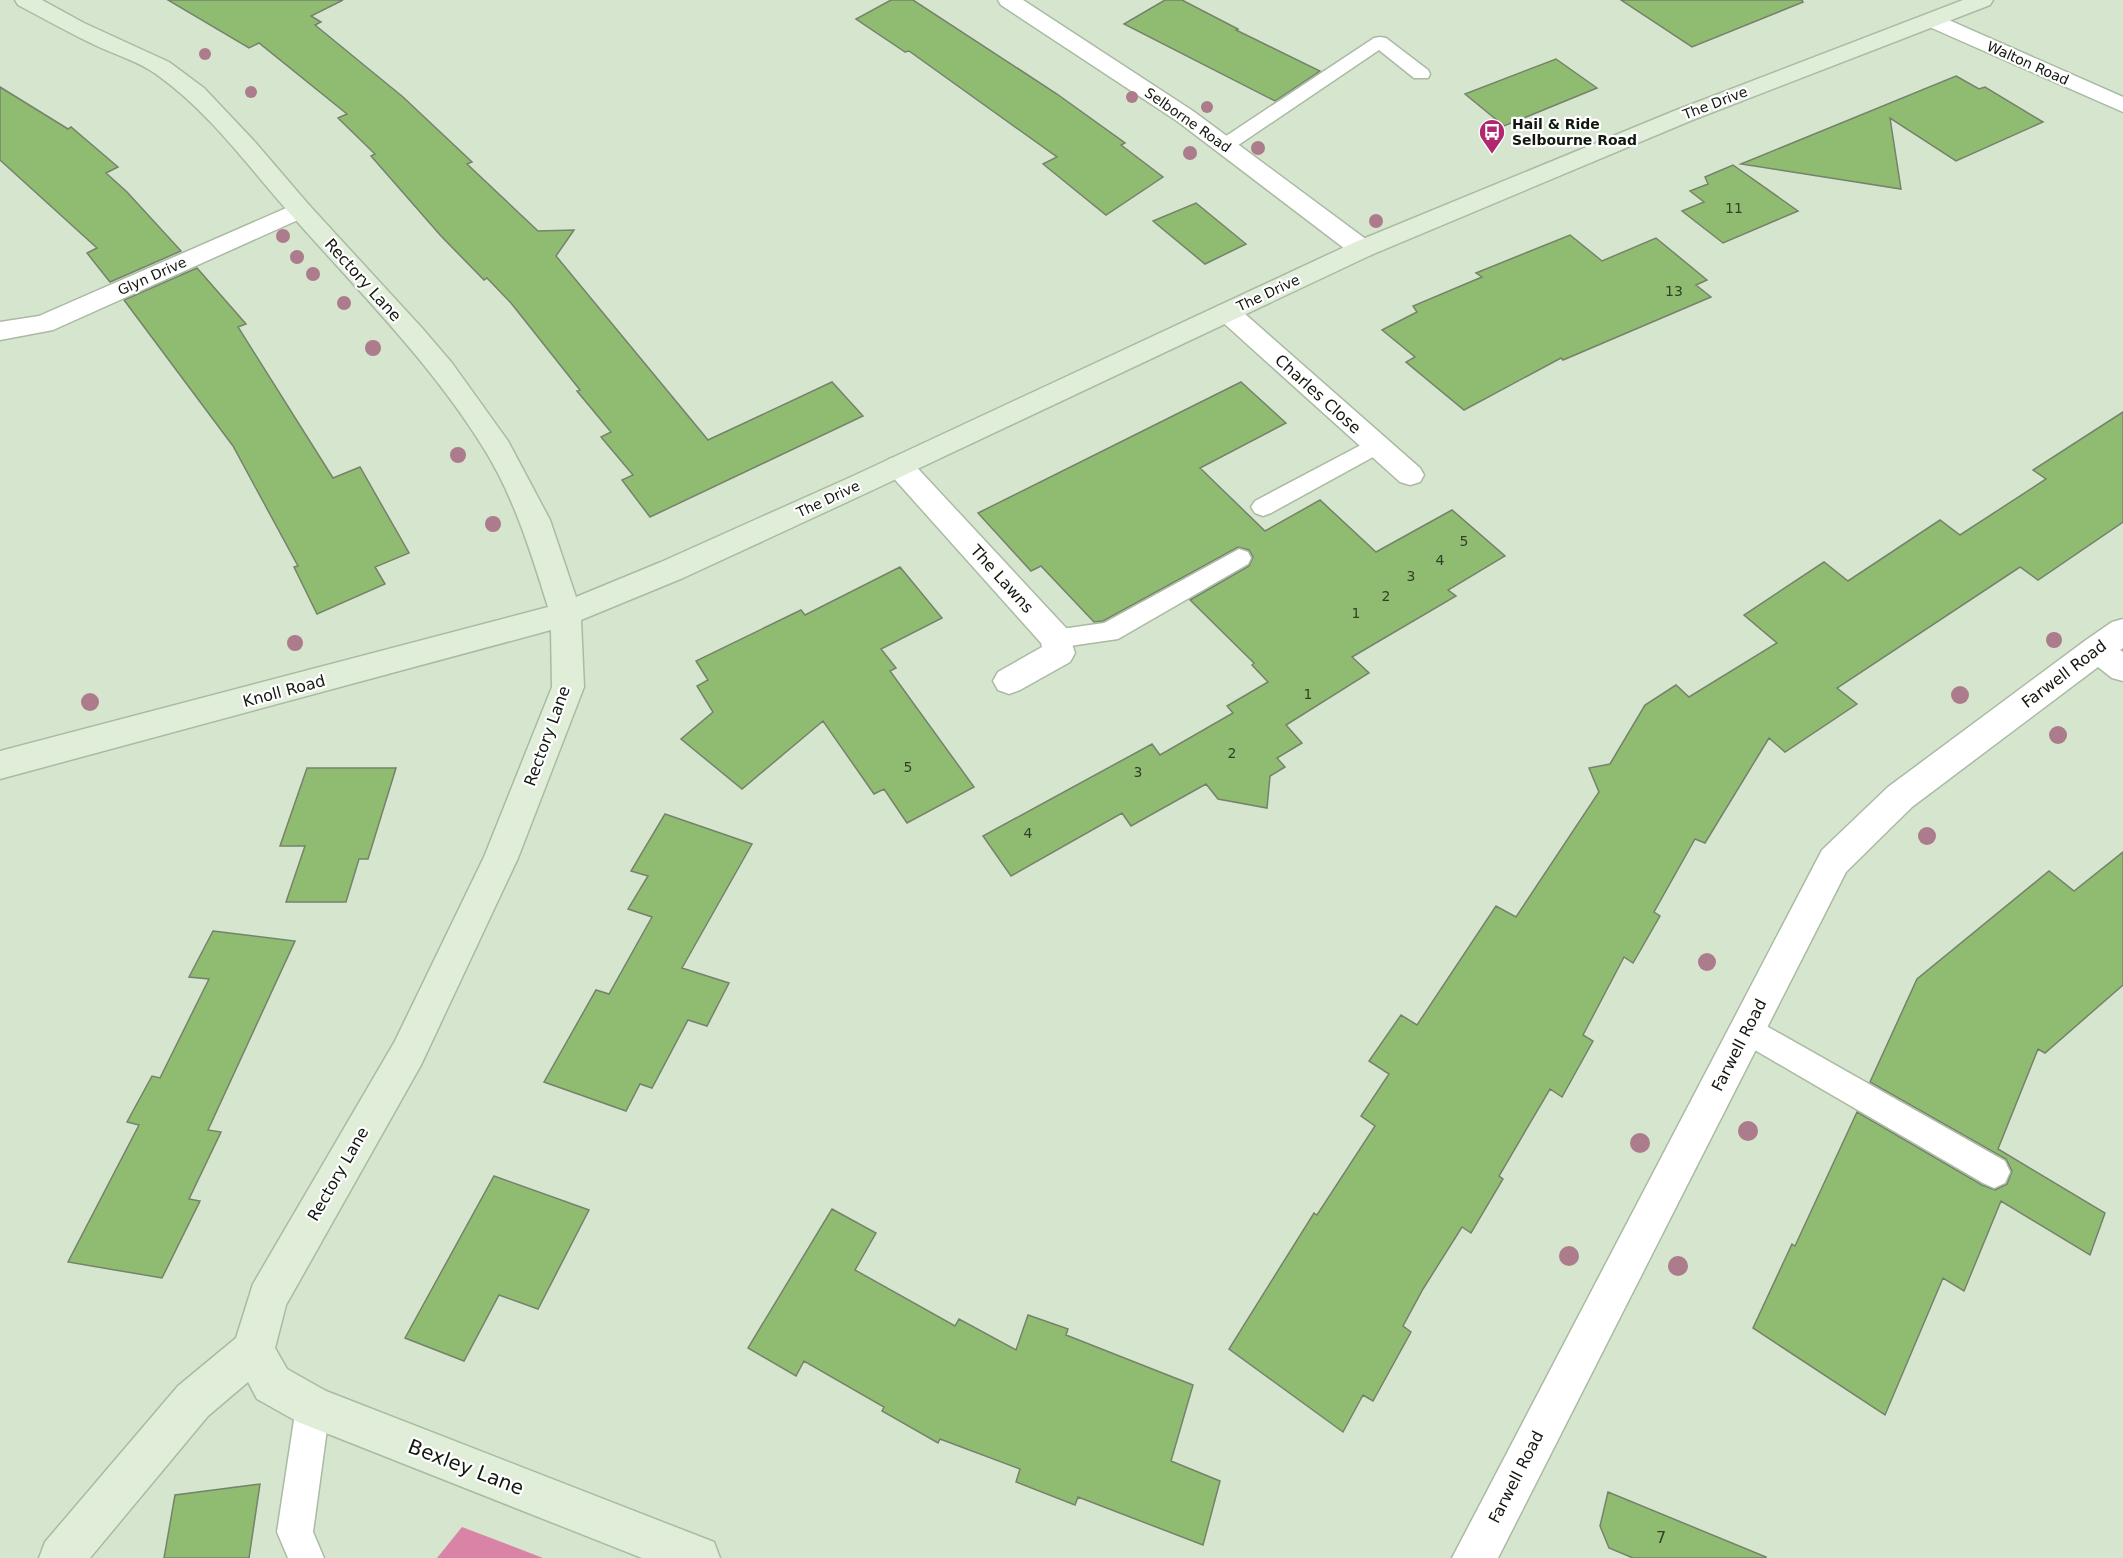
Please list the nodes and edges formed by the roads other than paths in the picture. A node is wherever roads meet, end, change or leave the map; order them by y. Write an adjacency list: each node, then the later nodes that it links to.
1 (26, 0): 8 (street, Rectory Lane)
2 (1009, 0): 7 (street, Selborne Road)
3 (1982, 0): 4 (street, The Drive)
4 (1933, 20): 6 (street, Walton Road); 9 (street, The Drive)
5 (1421, 74): 7 (lane)
6 (2123, 105)
7 (1224, 146): 9 (street, Selborne Road)
8 (300, 210): 11 (street, Glyn Drive); 17 (street, Rectory Lane)
9 (1362, 249): 10 (street, The Drive)
10 (1227, 312): 12 (street, Charles Close); 13 (street, The Drive)
11 (0, 331)
12 (1376, 445): 14 (street, Charles Close); 15 (lane)
13 (899, 466): 17 (street, The Drive); 18 (street, The Lawns)
14 (1410, 475)
15 (1263, 507)
16 (1239, 558): 18 (lane)
17 (566, 614): 21 (street, Knoll Road); 24 (street, Rectory Lane)
18 (1056, 638): 20 (street)
19 (2114, 650): 22 (street, Farwell Road)
20 (1009, 681)
21 (0, 765)
22 (1747, 1029): 23 (lane); 29 (street, Farwell Road)
23 (1994, 1172)
24 (254, 1350): 25 (street, Bexley Lane); 26 (street)
25 (314, 1407): 27 (lane); 28 (street, Bexley Lane)
26 (61, 1558)
27 (306, 1558)
28 (698, 1558)
29 (1474, 1558)

